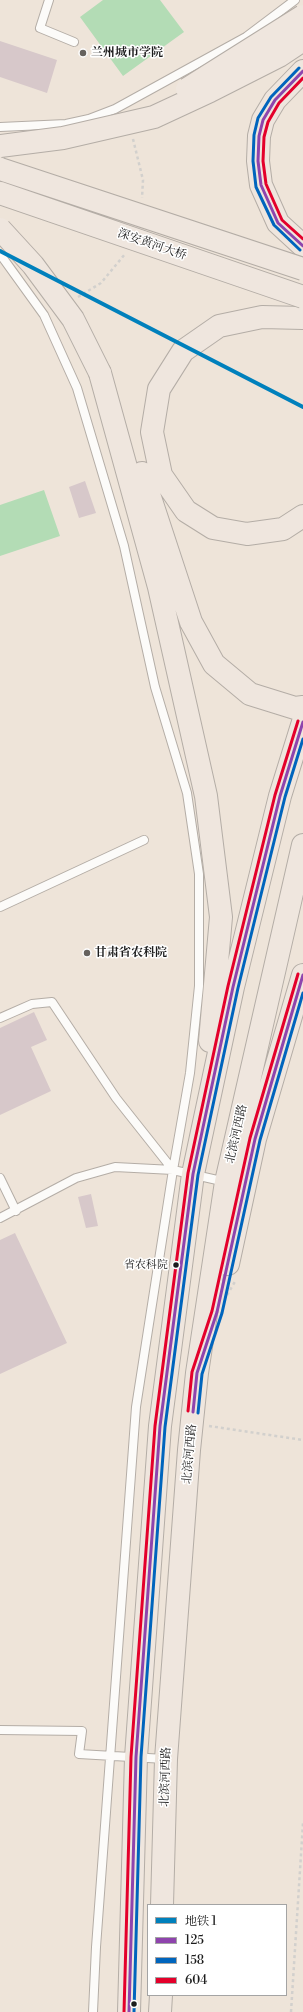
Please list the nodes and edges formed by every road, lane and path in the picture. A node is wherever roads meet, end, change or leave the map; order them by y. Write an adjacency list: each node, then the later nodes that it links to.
1 (49, 0): 5 (lane)
2 (295, 0): 7 (lane)
3 (303, 16): 8 (main road, bridge)
4 (303, 40): 8 (main road, bridge)
5 (74, 42)
6 (303, 71): 13 (main road)
7 (0, 127)
8 (102, 130): 9 (main road, bridge)
9 (0, 146)
10 (0, 169): 15 (main road, 深安黄河大桥, bridge)
11 (0, 193): 16 (main road, 深安黄河大桥, bridge)
12 (0, 229): 18 (main road, bridge)
13 (303, 246)
14 (0, 254): 28 (lane)
15 (303, 270)
16 (303, 297)
17 (303, 318): 19 (main road)
18 (100, 373): 20 (main road); 27 (main road)
19 (303, 516)
20 (303, 707)
21 (303, 722): 27 (main road)
22 (144, 840): 24 (lane)
23 (303, 845): 30 (main road, 北滨河西路)
24 (0, 908)
25 (303, 975): 33 (main road)
26 (0, 1018): 28 (lane)
27 (203, 1128): 28 (main road)
28 (183, 1172): 30 (lane); 31 (lane); 37 (lane); 38 (main road)
29 (0, 1178): 31 (lane)
30 (226, 1182): 33 (main road, 北滨河西路)
31 (16, 1211): 32 (lane)
32 (0, 1218)
33 (197, 1373): 34 (main road, 北滨河西路)
34 (192, 1423): 35 (path); 39 (main road, 北滨河西路)
35 (303, 1440)
36 (0, 1730): 37 (lane)
37 (110, 1756): 38 (lane); 43 (lane)
38 (136, 1757): 39 (lane); 44 (main road)
39 (166, 1759): 41 (main road, 北滨河西路)
40 (303, 1823): 46 (path)
41 (162, 1904)
42 (161, 1996): 45 (main road)
43 (93, 2012)
44 (128, 2012)
45 (160, 2012)
46 (291, 2012)

